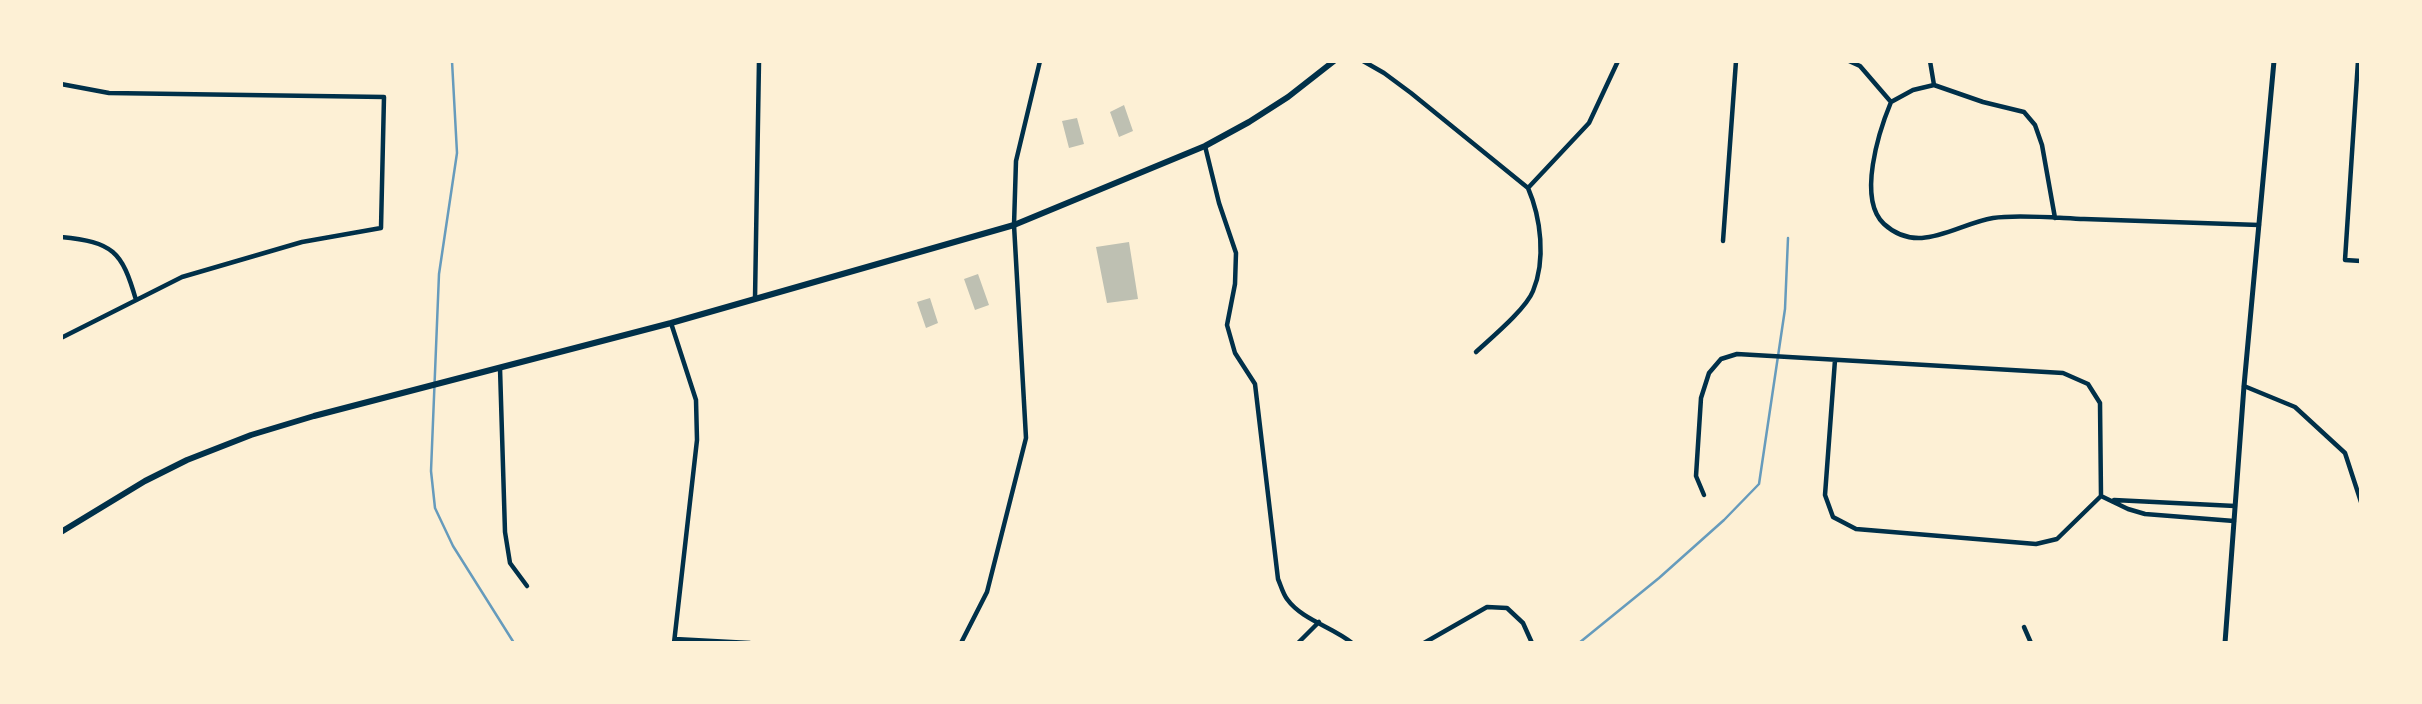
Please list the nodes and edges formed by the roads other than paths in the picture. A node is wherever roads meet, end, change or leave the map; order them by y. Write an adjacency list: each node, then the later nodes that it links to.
1 (759, 61): 22 (street)
2 (1040, 61): 17 (street)
3 (1334, 61): 14 (main road)
4 (1363, 61): 15 (street)
5 (1618, 61): 15 (street)
6 (1736, 61): 20 (street)
7 (1849, 61): 13 (street)
8 (1930, 61): 12 (street)
9 (2274, 61): 18 (street)
10 (2358, 61): 21 (street)
11 (61, 84): 23 (street)
12 (1934, 85): 13 (street); 16 (street)
13 (1891, 102): 16 (street)
14 (1205, 146): 17 (main road); 38 (street)
15 (1528, 188): 26 (street)
16 (2055, 218): 18 (street)
17 (1014, 225): 22 (main road); 42 (street)
18 (2259, 225): 29 (street)
19 (61, 237): 23 (street)
20 (1723, 241)
21 (2361, 261)
22 (755, 299): 24 (main road)
23 (136, 300): 25 (street)
24 (671, 323): 28 (main road); 40 (street)
25 (61, 338)
26 (1476, 352)
27 (1835, 360): 30 (street); 31 (street); 31 (street)
28 (500, 368): 36 (main road); 37 (street)
29 (2244, 386): 33 (street); 34 (street)
30 (1704, 495)
31 (2101, 496): 32 (street)
32 (2113, 500): 34 (street); 35 (street)
33 (2361, 502)
34 (2235, 506): 35 (street)
35 (2234, 521): 48 (street)
36 (61, 532)
37 (527, 586)
38 (1319, 622): 43 (street); 44 (street)
39 (2024, 626): 47 (street)
40 (675, 641): 41 (street)
41 (750, 643)
42 (961, 643)
43 (1298, 643)
44 (1352, 643)
45 (1424, 643): 46 (street)
46 (1532, 643)
47 (2031, 643)
48 (2225, 643)

